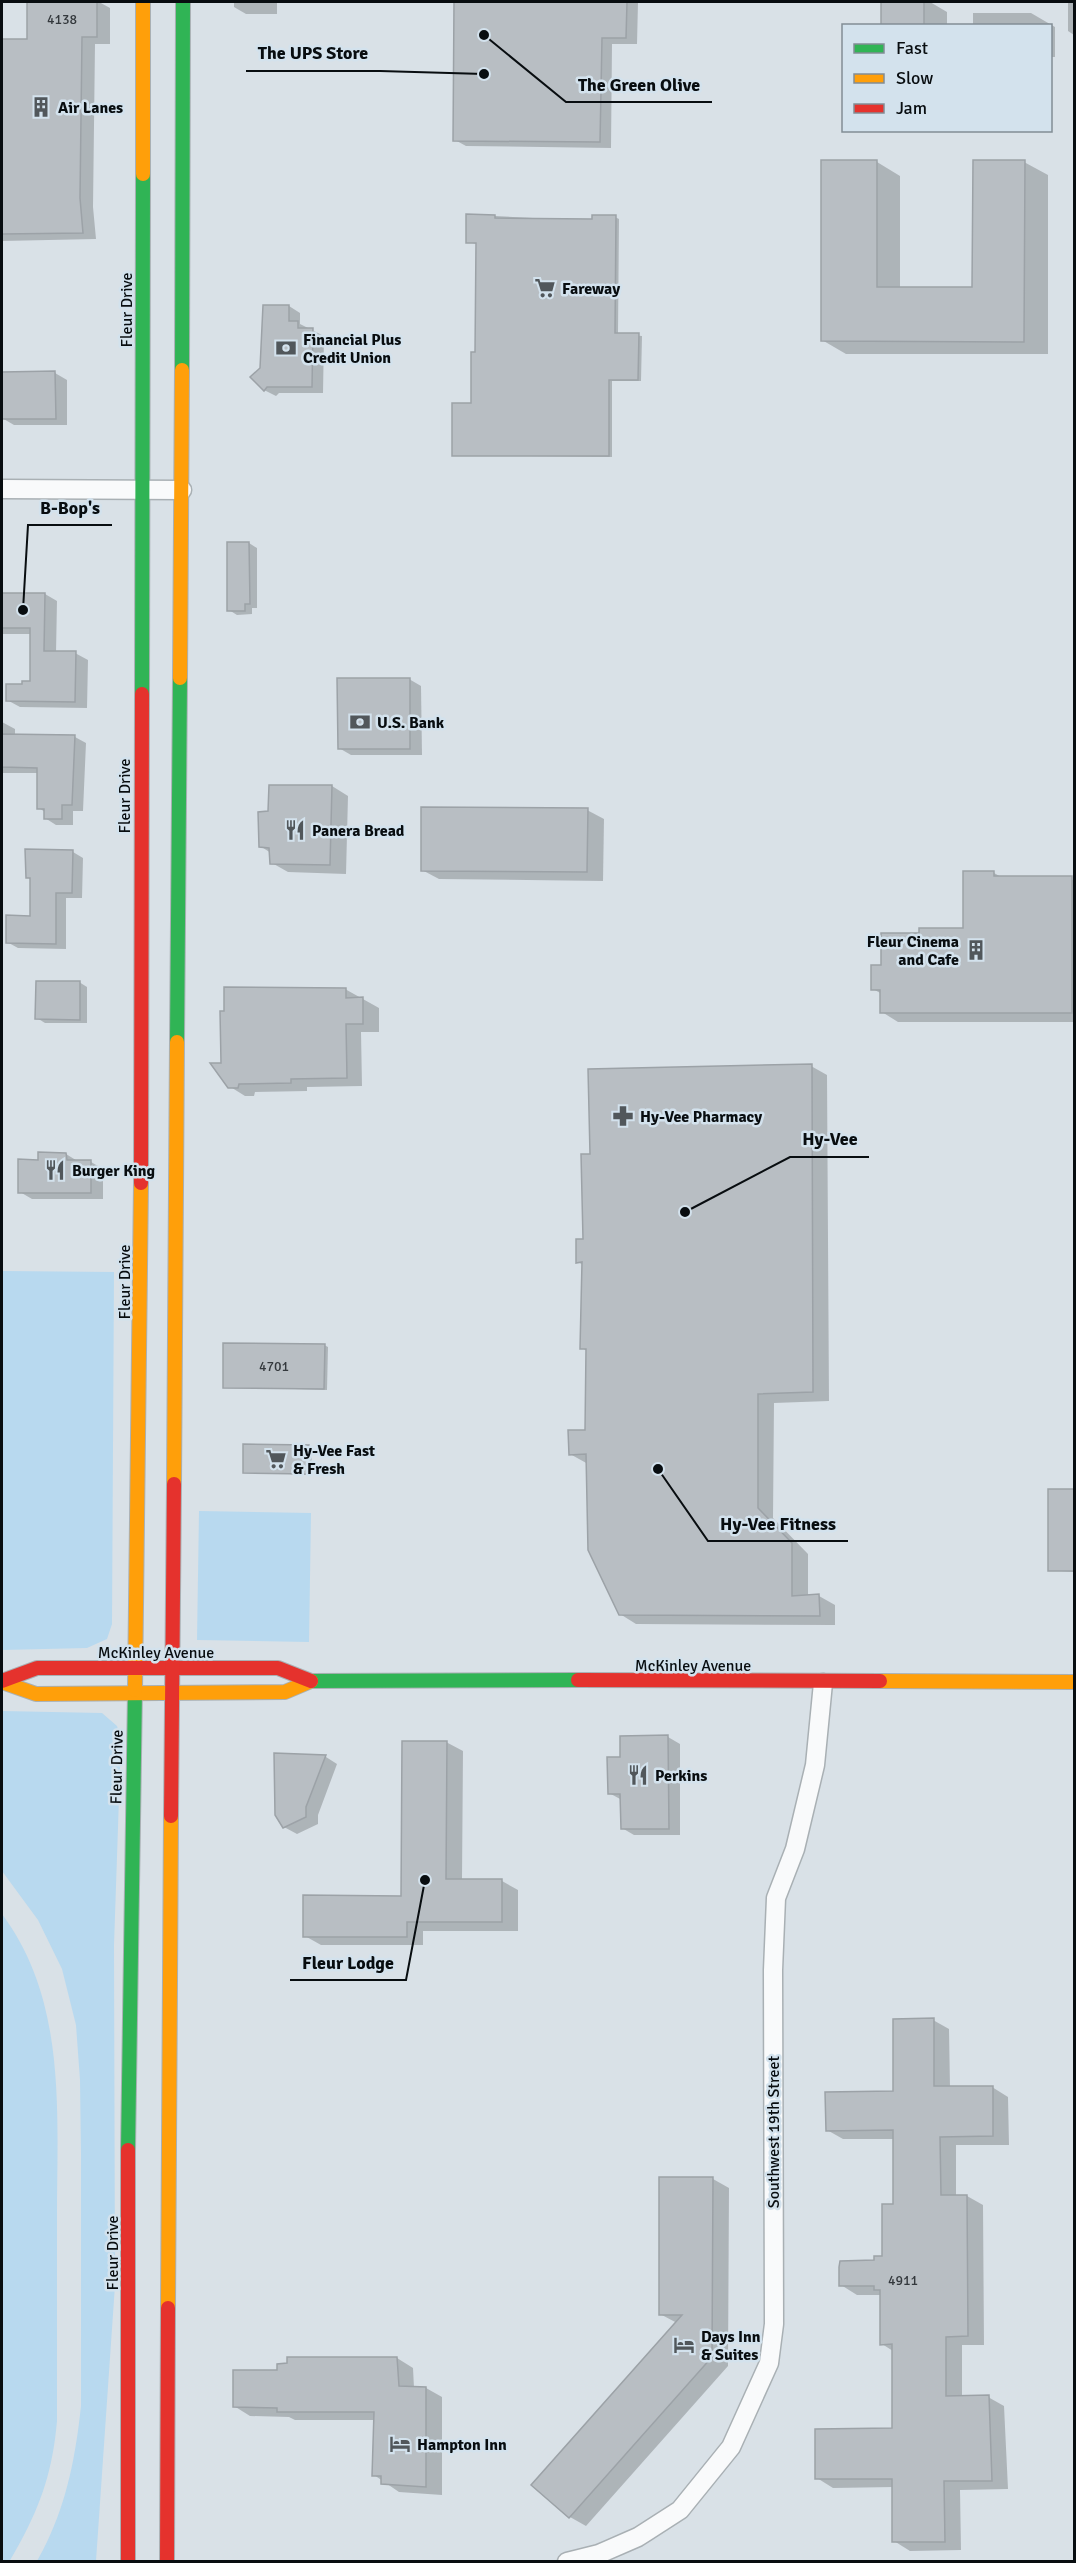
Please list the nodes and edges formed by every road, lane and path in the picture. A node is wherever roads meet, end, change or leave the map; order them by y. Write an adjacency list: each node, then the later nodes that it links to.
1 (143, 2): 4 (main road, Fleur Drive)
2 (183, 2): 5 (main road)
3 (2, 489): 4 (street)
4 (141, 489): 5 (street); 6 (main road, Fleur Drive)
5 (183, 490): 7 (main road)
6 (134, 1668): 7 (main road, McKinley Avenue); 8 (main road, McKinley Avenue); 12 (main road, Fleur Drive)
7 (172, 1669): 9 (main road, McKinley Avenue); 13 (main road)
8 (2, 1682): 12 (main road, McKinley Avenue)
9 (311, 1682): 11 (main road, McKinley Avenue); 13 (main road, McKinley Avenue)
10 (1074, 1682): 11 (main road, McKinley Avenue)
11 (823, 1683): 16 (street, Southwest 19th Street)
12 (133, 1693): 13 (main road, McKinley Avenue); 14 (main road, Fleur Drive)
13 (172, 1693): 15 (main road)
14 (128, 2562)
15 (167, 2562)
16 (567, 2562)

